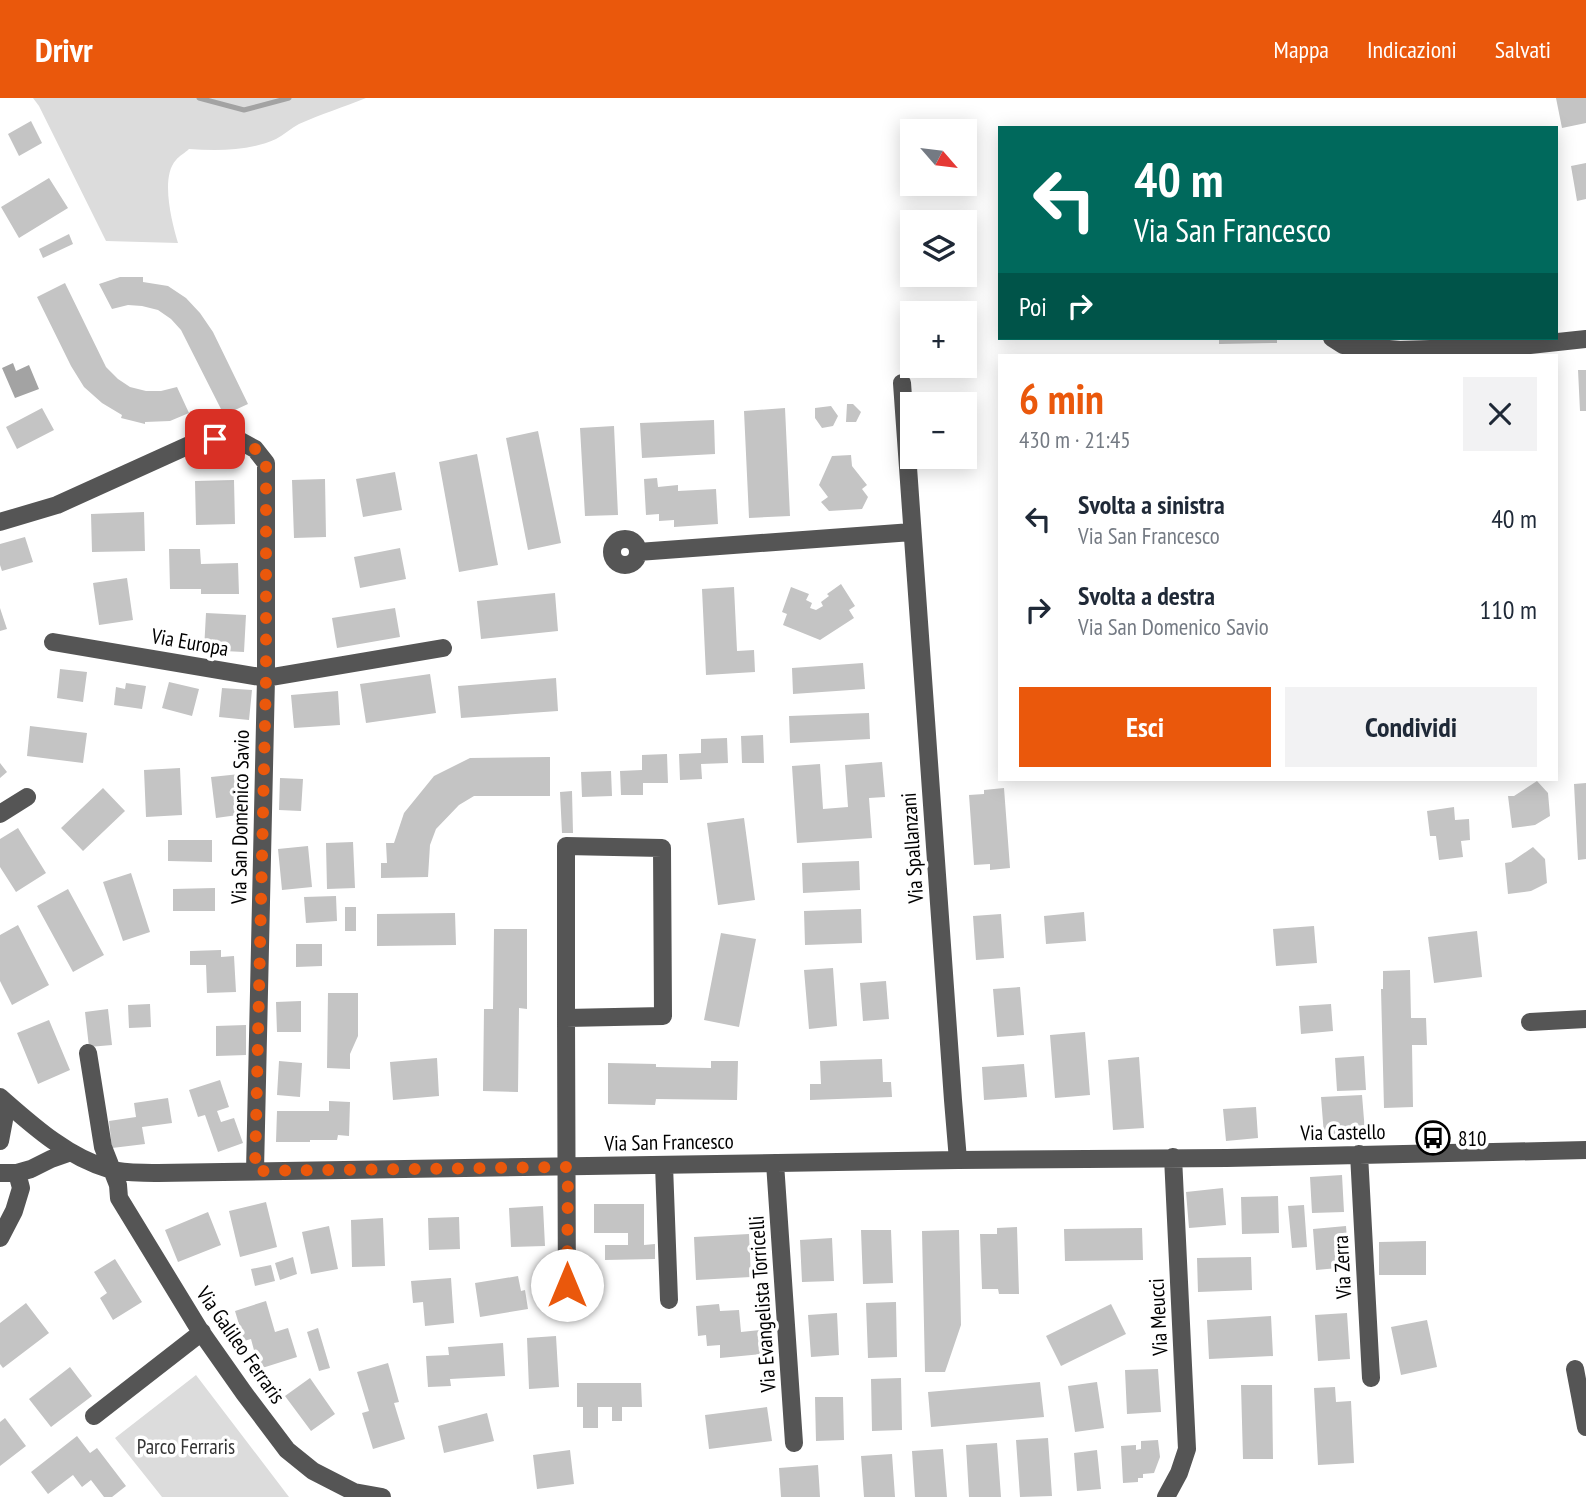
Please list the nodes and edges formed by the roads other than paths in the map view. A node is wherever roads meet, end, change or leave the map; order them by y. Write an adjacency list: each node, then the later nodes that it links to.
1 (1586, 339): 2 (street)
2 (1335, 340)
3 (902, 383): 5 (street, Via Spallanzani)
4 (0, 522): 9 (street, Via San Domenico Savio)
5 (912, 532): 6 (street); 24 (street, Via Spallanzani)
6 (638, 552)
7 (53, 642): 9 (street, Via Europa)
8 (443, 648): 9 (street, Via Europa)
9 (266, 678): 29 (street, Via San Domenico Savio)
10 (27, 797): 11 (street)
11 (0, 814)
12 (566, 1018): 12 (street); 27 (street)
13 (1586, 1019): 14 (street)
14 (1530, 1021)
15 (88, 1053): 28 (street, Via Galileo Ferraris)
16 (0, 1097): 20 (street, Via San Francesco)
17 (0, 1105): 18 (street)
18 (0, 1142)
19 (1586, 1150): 21 (street, Via Castello)
20 (71, 1152): 28 (street, Via San Francesco); 30 (street)
21 (1359, 1154): 23 (street, Via Castello); 36 (street, Via Zerra)
22 (1174, 1157): 23 (street, Via San Francesco); 24 (street, Via San Francesco); 42 (street, Via Meucci)
23 (1227, 1158)
24 (958, 1160): 25 (street, Via San Francesco)
25 (775, 1163): 26 (street, Via San Francesco); 39 (street, Via Evangelista Torricelli)
26 (664, 1165): 27 (street, Via San Francesco); 32 (street)
27 (568, 1167): 29 (street, Via San Francesco); 33 (street)
28 (112, 1170): 29 (street, Via San Francesco); 34 (street, Via Galileo Ferraris)
29 (255, 1171)
30 (8, 1173): 31 (street)
31 (0, 1238)
32 (669, 1300)
33 (567, 1308)
34 (202, 1332): 37 (street); 40 (street, Via Galileo Ferraris)
35 (1575, 1369): 38 (street)
36 (1371, 1378)
37 (94, 1416)
38 (1586, 1427)
39 (794, 1443)
40 (357, 1495): 41 (street, Via Galileo Ferraris)
41 (382, 1497)
42 (1166, 1497)

